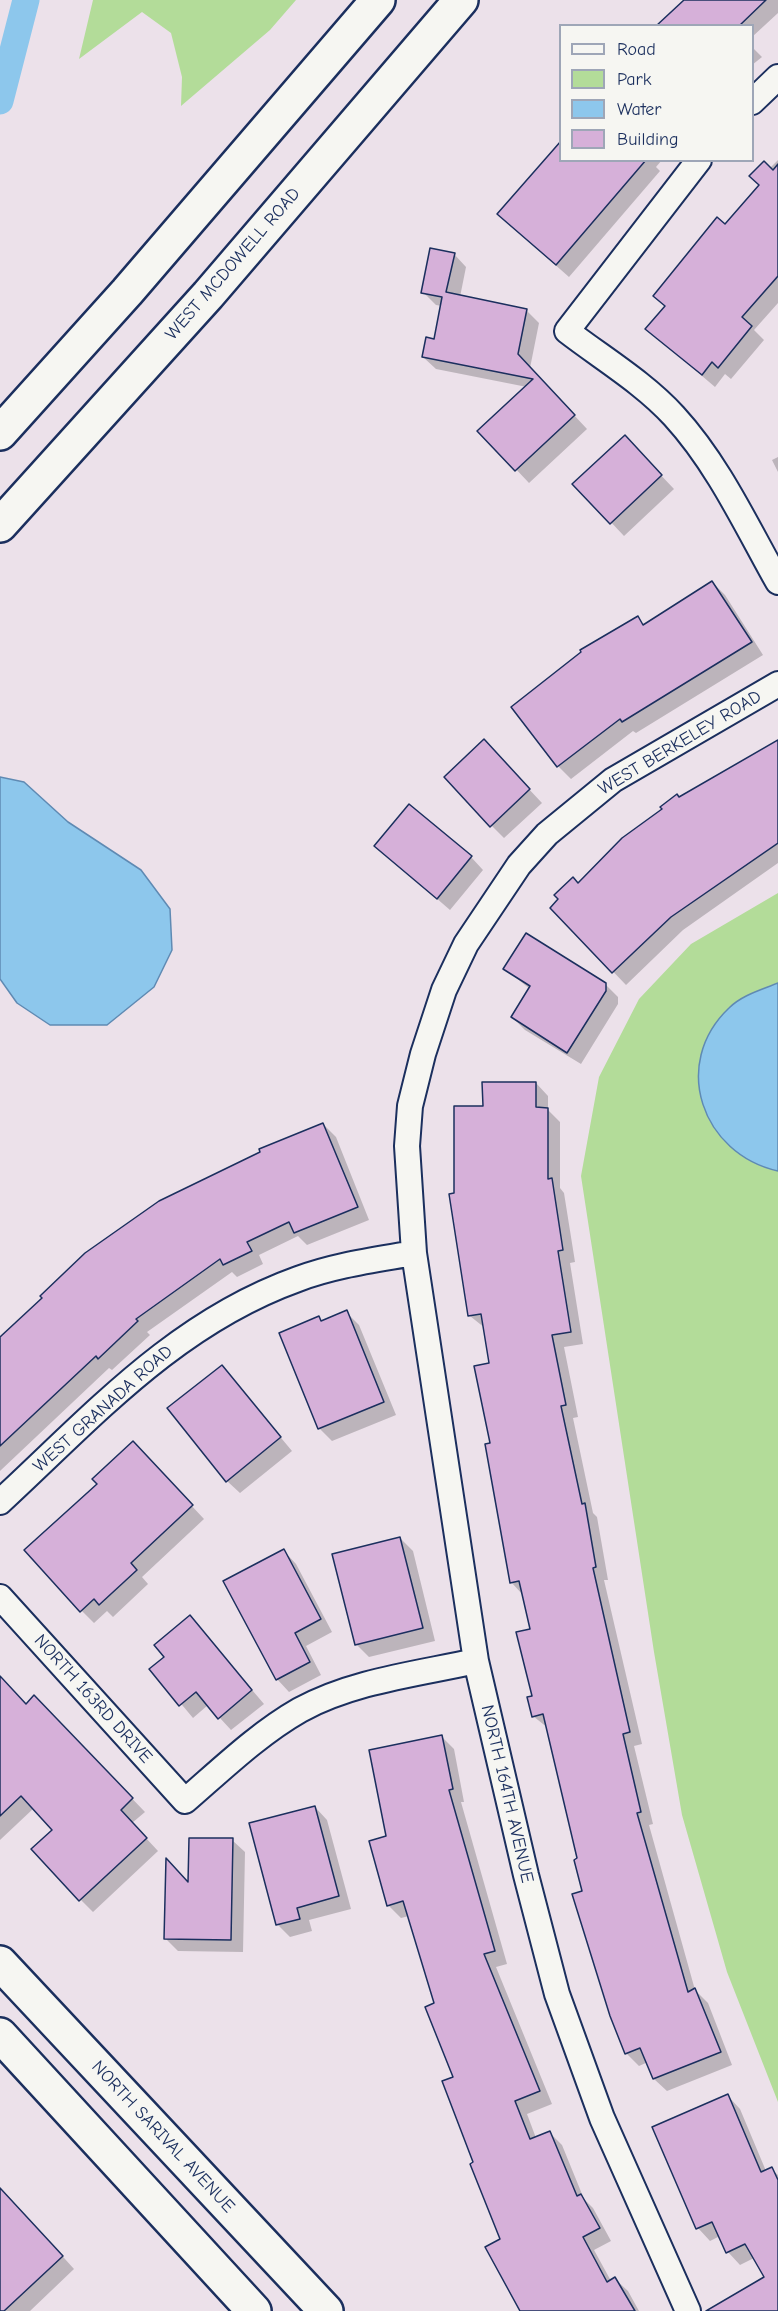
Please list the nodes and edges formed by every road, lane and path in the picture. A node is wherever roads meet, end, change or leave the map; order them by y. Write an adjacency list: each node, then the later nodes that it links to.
1 (378, 0): 6 (main road)
2 (461, 0): 7 (main road, WEST MCDOWELL ROAD)
3 (778, 77): 4 (street)
4 (754, 101)
5 (697, 162): 8 (street)
6 (0, 434)
7 (0, 525)
8 (778, 582)
9 (778, 684): 10 (street, WEST BERKELEY ROAD)
10 (414, 1253): 11 (street, WEST GRANADA ROAD); 13 (street, NORTH 164TH AVENUE)
11 (0, 1502)
12 (0, 1597): 13 (street, NORTH 163RD DRIVE)
13 (476, 1661): 18 (street, NORTH 164TH AVENUE)
14 (0, 1963): 17 (main road, NORTH SARIVAL AVENUE)
15 (0, 2034): 16 (main road)
16 (254, 2311)
17 (326, 2311)
18 (688, 2311)

